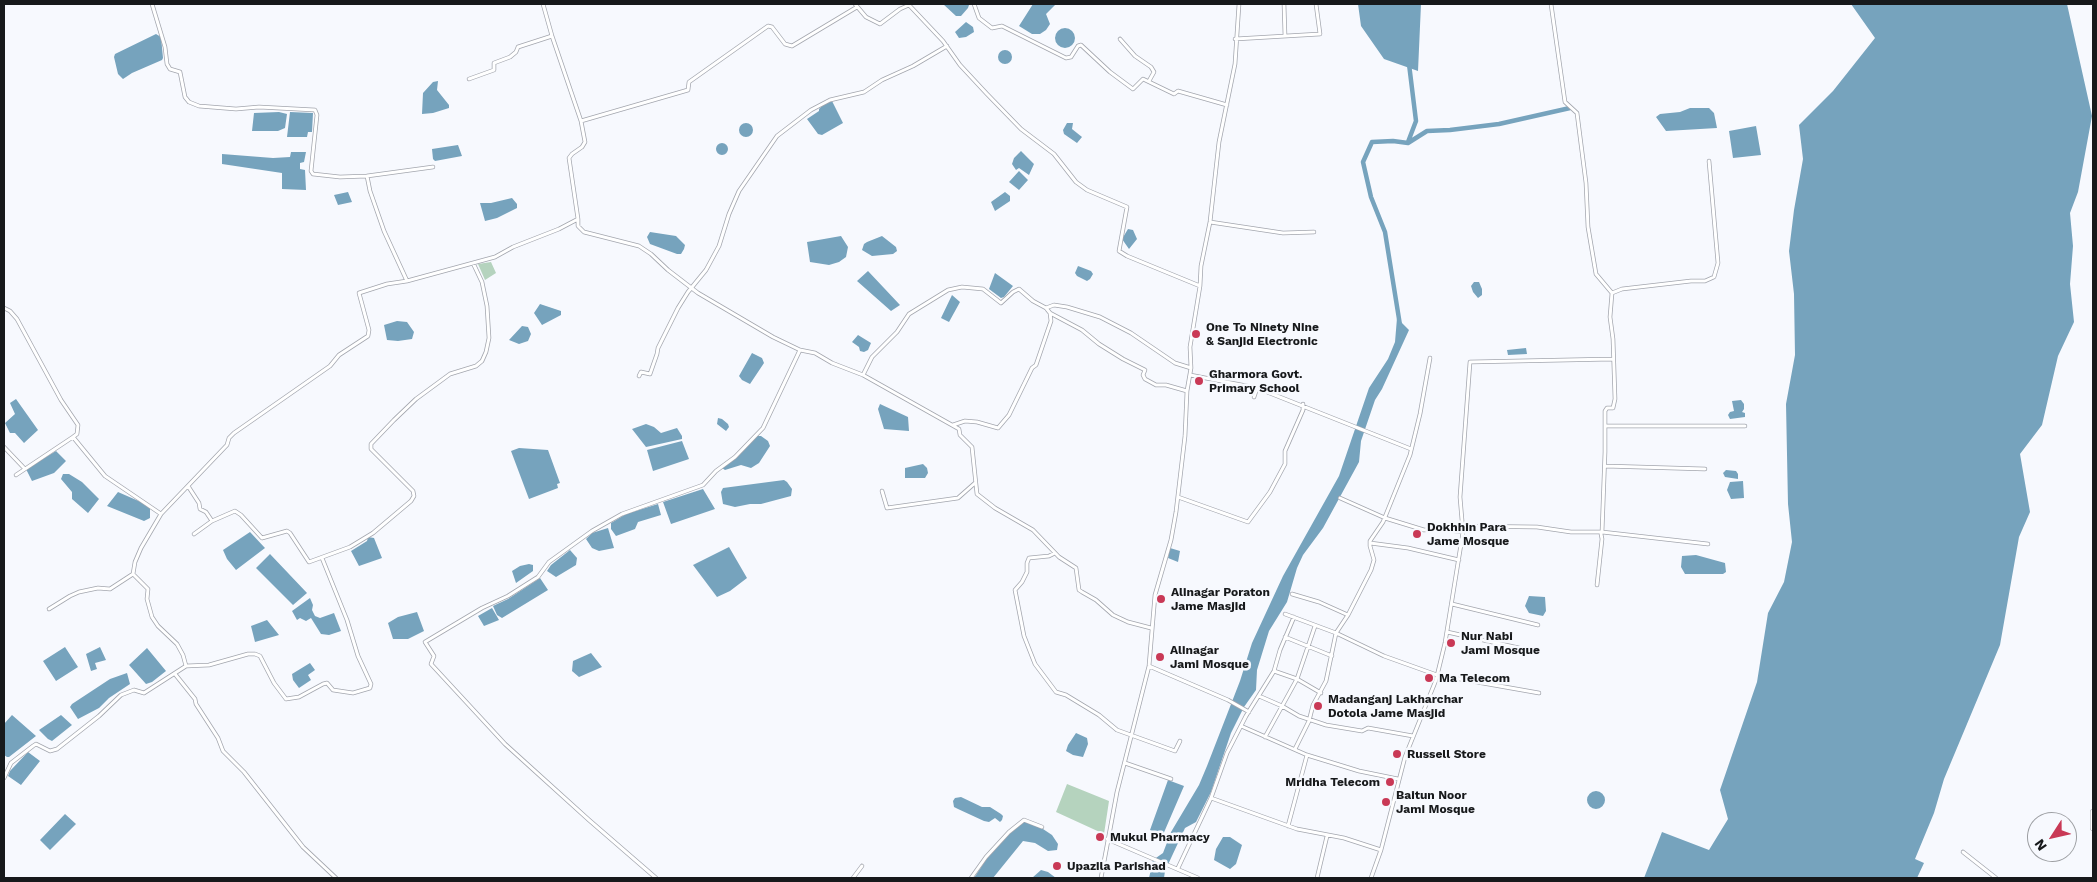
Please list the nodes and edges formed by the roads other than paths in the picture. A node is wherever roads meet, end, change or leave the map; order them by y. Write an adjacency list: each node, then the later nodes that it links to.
1 (152, 4): 21 (street)
2 (544, 4): 10 (street)
3 (909, 4): 9 (street); 14 (street)
4 (974, 4): 16 (street)
5 (1239, 4): 12 (street)
6 (1284, 4): 11 (street)
7 (1316, 4): 11 (street)
8 (1551, 4): 29 (street)
9 (856, 5): 18 (street)
10 (552, 36): 15 (street); 18 (street)
11 (1285, 36): 12 (street)
12 (1235, 38): 17 (street)
13 (1120, 39): 16 (street)
14 (947, 46): 27 (street); 28 (street)
15 (469, 79)
16 (1149, 81): 17 (street)
17 (1227, 105): 23 (street)
18 (581, 121): 22 (street)
19 (1710, 161): 29 (street)
20 (433, 167): 21 (street)
21 (367, 176): 26 (street)
22 (578, 219): 25 (street); 28 (street)
23 (1210, 222): 24 (street); 27 (street)
24 (1314, 232)
25 (472, 263): 26 (street); 69 (street)
26 (407, 281): 55 (street)
27 (1200, 286): 36 (street)
28 (691, 289): 33 (street); 39 (street)
29 (1612, 293): 35 (street)
30 (4, 308): 47 (street)
31 (1046, 308): 32 (street); 36 (street); 37 (street)
32 (1050, 313): 41 (street); 44 (street)
33 (800, 350): 37 (street); 123 (street)
34 (1430, 358): 49 (street)
35 (1613, 358): 45 (street); 62 (street)
36 (1191, 368): 38 (street)
37 (864, 375): 44 (street)
38 (1190, 375): 40 (street); 41 (street)
39 (639, 376)
40 (1257, 388): 42 (street); 43 (street)
41 (1187, 391): 57 (street)
42 (1254, 396)
43 (1303, 404): 49 (street); 57 (street)
44 (953, 425): 54 (street)
45 (1606, 426): 46 (street); 50 (street)
46 (1745, 426)
47 (73, 438): 51 (street); 59 (street)
48 (4, 448): 51 (street)
49 (1411, 449): 60 (street)
50 (1605, 466): 52 (street); 64 (street)
51 (24, 468): 53 (street)
52 (1705, 469)
53 (16, 475)
54 (976, 483): 56 (street); 68 (street)
55 (188, 486): 59 (street); 61 (street)
56 (882, 491)
57 (1178, 497): 81 (street)
58 (1340, 498): 60 (street)
59 (162, 514): 71 (street)
60 (1385, 518): 63 (street); 66 (street)
61 (212, 521): 65 (street); 69 (street)
62 (1461, 526): 63 (street); 64 (street)
63 (1463, 532): 70 (street)
64 (1601, 533): 67 (street); 72 (street)
65 (194, 534)
66 (1370, 543): 70 (street); 77 (street)
67 (1708, 544)
68 (1055, 553): 81 (street); 101 (street)
69 (322, 558): 88 (street)
70 (1459, 560): 74 (street)
71 (133, 574): 75 (street); 88 (street)
72 (1597, 585)
73 (1292, 594): 77 (street)
74 (1452, 604): 79 (street); 82 (street)
75 (49, 609)
76 (1285, 614): 78 (street)
77 (1348, 615): 83 (street)
78 (1294, 617): 80 (street); 84 (street)
79 (1538, 625)
80 (1315, 626): 83 (street); 85 (street)
81 (1151, 628): 89 (street)
82 (1447, 632): 86 (street); 92 (street)
83 (1336, 633): 87 (street); 92 (street)
84 (1285, 637): 85 (street); 90 (street)
85 (1309, 646): 87 (street); 93 (street)
86 (1538, 652)
87 (1332, 656): 94 (street)
88 (186, 666): 91 (street)
89 (1149, 666): 98 (street); 101 (street)
90 (1274, 671): 93 (street); 96 (street)
91 (175, 674): 108 (street); 122 (street)
92 (1437, 675): 95 (street); 102 (street)
93 (1297, 679): 94 (street); 97 (street)
94 (1321, 693): 99 (street)
95 (1539, 693)
96 (1259, 696): 97 (street); 98 (street)
97 (1282, 706): 99 (street); 103 (street)
98 (1248, 711): 100 (street)
99 (1309, 720): 102 (street); 105 (street)
100 (1241, 726): 103 (street); 111 (street)
101 (1131, 736): 104 (street); 107 (street)
102 (1413, 736): 110 (street)
103 (1264, 737): 105 (street)
104 (1180, 741)
105 (1295, 749): 106 (street)
106 (1307, 755): 110 (street); 113 (street)
107 (1125, 763): 109 (street); 117 (street)
108 (4, 778)
109 (1172, 779)
110 (1398, 779): 118 (street)
111 (1211, 798): 113 (street); 121 (street)
112 (2093, 812): 115 (main road)
113 (1288, 826): 116 (street)
114 (1042, 827): 125 (street)
115 (2093, 828)
116 (1327, 836): 118 (street); 128 (street)
117 (1107, 839): 121 (street); 126 (street)
118 (1381, 850): 129 (street)
119 (1963, 852): 130 (street)
120 (862, 866): 124 (street)
121 (1178, 868): 127 (street)
122 (336, 878)
123 (656, 878)
124 (853, 878)
125 (971, 878)
126 (1101, 878)
127 (1198, 878)
128 (1317, 878)
129 (1371, 878)
130 (1996, 878)

